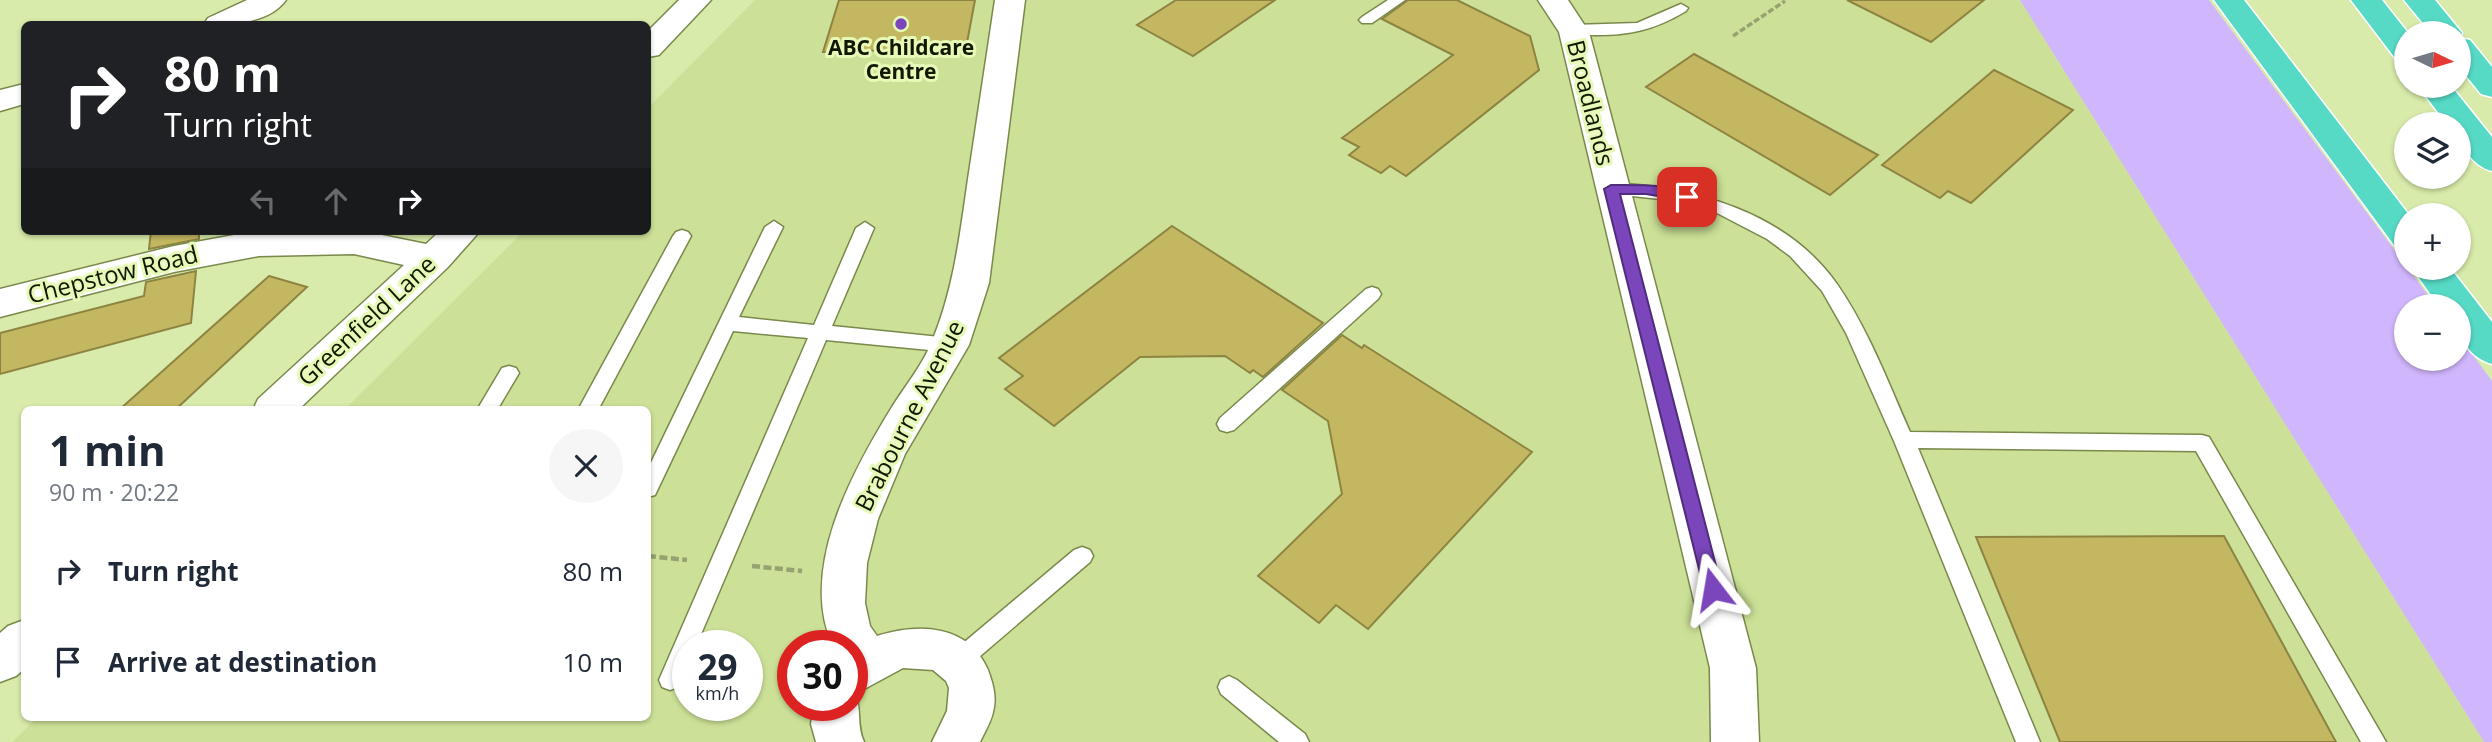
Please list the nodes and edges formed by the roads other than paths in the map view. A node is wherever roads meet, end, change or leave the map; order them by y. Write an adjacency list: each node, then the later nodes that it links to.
1 (271, 0): 11 (street)
2 (696, 0): 14 (street)
3 (1010, 0): 33 (street, Brabourne Avenue)
4 (1398, 0): 10 (lane)
5 (2229, 0): 22 (highway)
6 (2366, 0): 13 (highway)
7 (2419, 0): 12 (highway)
8 (1681, 8): 9 (lane)
9 (1563, 15): 21 (street, Broadlands)
10 (1367, 20)
11 (226, 21)
12 (2437, 21)
13 (2394, 36)
14 (651, 45)
15 (2471, 62): 16 (highway)
16 (2492, 87)
17 (21, 95): 19 (street)
18 (2443, 98): 20 (highway)
19 (0, 101)
20 (2492, 160)
21 (1611, 189): 40 (lane); 54 (street, Broadlands)
22 (2394, 220)
23 (774, 227): 31 (lane)
24 (865, 228): 32 (lane)
25 (458, 235): 27 (street, Greenfield Lane)
26 (682, 236): 38 (lane)
27 (435, 258): 30 (street, Chepstow Road); 36 (street, Greenfield Lane)
28 (2439, 280): 34 (highway)
29 (1372, 294): 39 (lane)
30 (0, 303)
31 (727, 323): 32 (lane); 41 (lane)
32 (820, 331): 33 (lane); 48 (lane)
33 (950, 345): 43 (street, Brabourne Avenue)
34 (2492, 350)
35 (509, 373): 37 (lane)
36 (276, 406)
37 (489, 406)
38 (590, 406)
39 (1227, 424)
40 (1904, 440): 55 (lane); 56 (lane)
41 (651, 483)
42 (1082, 556): 46 (lane)
43 (849, 630)
44 (21, 642): 45 (street)
45 (0, 662)
46 (957, 662): 47 (street); 52 (street)
47 (868, 663)
48 (670, 680)
49 (1228, 687): 53 (lane)
50 (835, 721): 51 (street)
51 (840, 742)
52 (956, 742)
53 (1297, 742)
54 (1735, 742)
55 (2028, 742)
56 (2374, 742)

